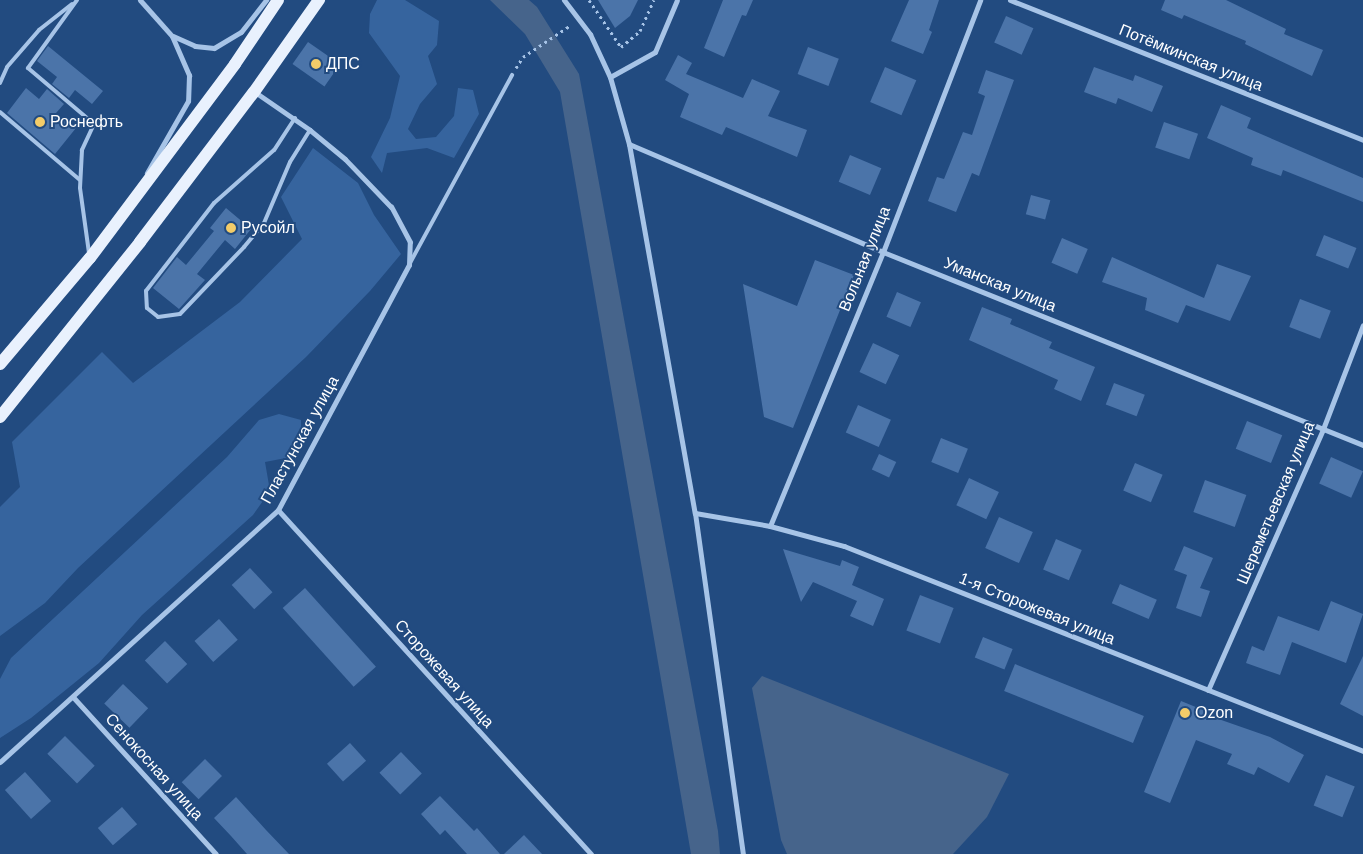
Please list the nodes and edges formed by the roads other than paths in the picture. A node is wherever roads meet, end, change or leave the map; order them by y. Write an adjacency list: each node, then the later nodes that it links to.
1 (140, 0): 10 (street)
2 (266, 0): 10 (street)
3 (278, 0): 21 (main road)
4 (319, 0): 14 (main road)
5 (564, 0): 12 (street)
6 (677, 0): 12 (street)
7 (980, 0): 22 (street, Вольная улица)
8 (1010, 0): 18 (street, Потёмкинская улица)
9 (76, 1): 13 (lane); 20 (lane)
10 (172, 36): 21 (street)
11 (512, 75): 24 (lane)
12 (610, 77): 19 (street)
13 (0, 83)
14 (254, 92): 16 (street, Пластунская улица); 27 (main road)
15 (0, 112): 20 (lane)
16 (295, 118): 17 (street, Пластунская улица); 17 (lane)
17 (310, 130): 24 (street, Пластунская улица)
18 (1363, 140)
19 (629, 144): 22 (street, Уманская улица); 31 (street)
20 (80, 180): 23 (lane)
21 (138, 194): 23 (main road)
22 (883, 252): 28 (street, Уманская улица); 32 (street, Вольная улица)
23 (90, 258): 26 (main road)
24 (409, 265): 30 (street, Пластунская улица)
25 (1363, 325): 28 (street, Шереметьевская улица)
26 (0, 364)
27 (0, 417)
28 (1323, 429): 29 (street, Уманская улица); 33 (street, Шереметьевская улица)
29 (1363, 445)
30 (278, 510): 34 (street, Пластунская улица); 38 (street, Сторожевая улица)
31 (695, 513): 32 (street, 1-я Сторожевая улица); 39 (street)
32 (770, 526): 33 (street, 1-я Сторожевая улица)
33 (1208, 690): 35 (street, 1-я Сторожевая улица)
34 (73, 697): 36 (street, Пластунская улица); 37 (street, Сенокосная улица)
35 (1363, 751)
36 (0, 762)
37 (216, 854)
38 (590, 854)
39 (743, 854)

